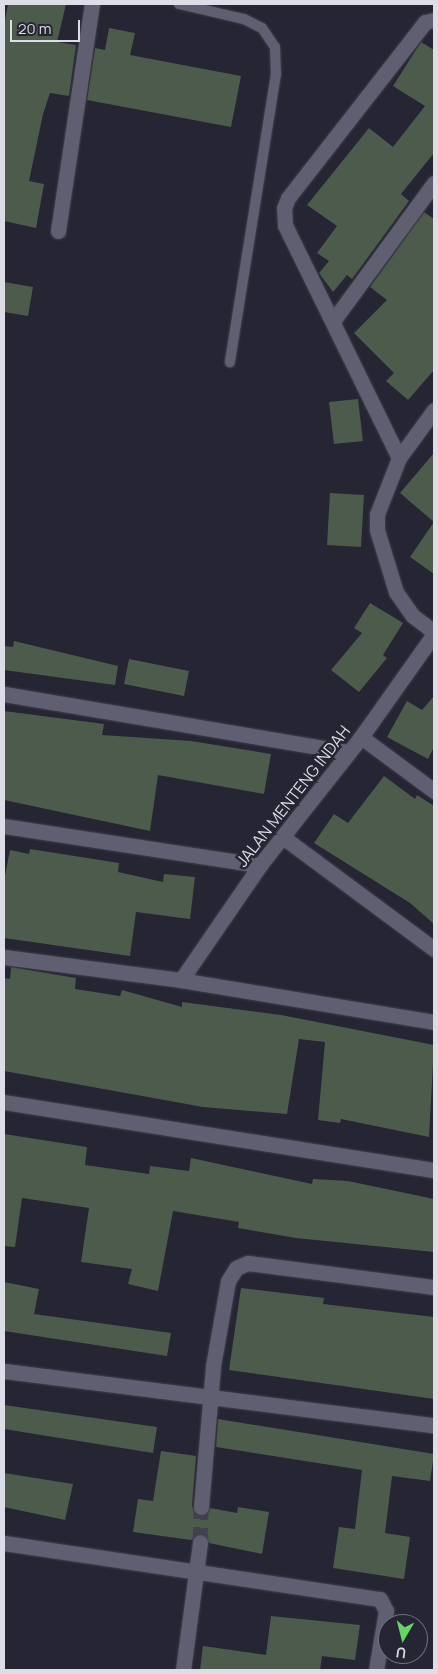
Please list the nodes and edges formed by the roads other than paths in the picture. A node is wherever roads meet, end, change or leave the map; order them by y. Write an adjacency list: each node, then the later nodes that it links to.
1 (92, 4): 5 (street)
2 (179, 4): 7 (lane)
3 (434, 20): 6 (street)
4 (434, 183): 6 (street)
5 (58, 231)
6 (333, 321): 9 (street)
7 (230, 362)
8 (434, 410): 9 (street)
9 (399, 458): 10 (street)
10 (434, 634): 12 (street, JALAN MENTENG INDAH)
11 (4, 694): 13 (street)
12 (361, 737): 13 (street, JALAN MENTENG INDAH); 14 (street)
13 (348, 752): 16 (street, JALAN MENTENG INDAH)
14 (434, 791)
15 (4, 826): 17 (street)
16 (284, 838): 17 (street, JALAN MENTENG INDAH); 18 (street)
17 (260, 865): 20 (street, JALAN MENTENG INDAH)
18 (434, 949)
19 (4, 957): 20 (street)
20 (181, 980): 21 (street)
21 (434, 1022)
22 (4, 1102): 23 (street)
23 (434, 1170)
24 (434, 1287): 26 (street)
25 (4, 1371): 26 (street)
26 (210, 1394): 27 (street); 28 (street)
27 (434, 1425)
28 (201, 1507)
29 (200, 1542): 31 (street)
30 (4, 1543): 31 (street)
31 (198, 1573): 32 (street); 33 (street)
32 (183, 1670)
33 (376, 1670)

